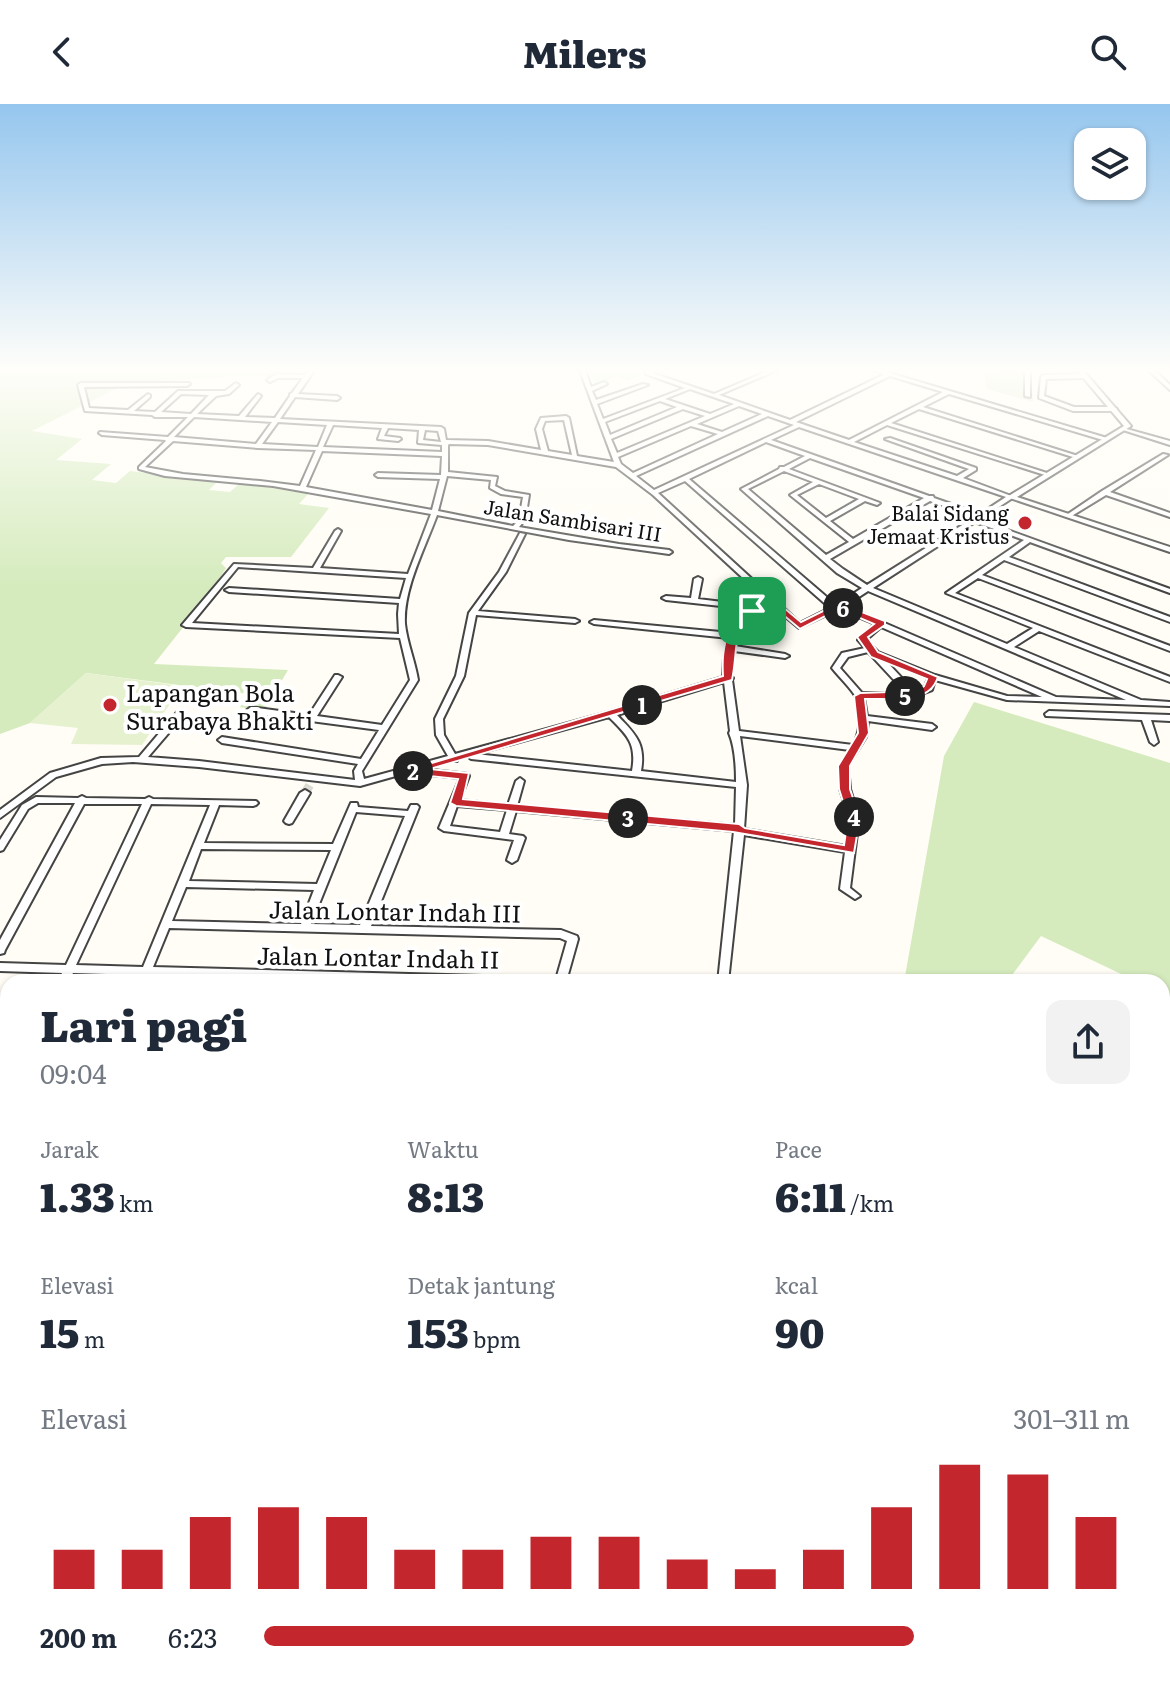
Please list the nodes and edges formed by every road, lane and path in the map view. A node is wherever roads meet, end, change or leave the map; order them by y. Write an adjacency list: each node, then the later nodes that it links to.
1 (167, 442): 41 (street, Jalan Sambisari III)
2 (193, 442): 20 (street)
3 (261, 442): 20 (street)
4 (324, 442): 22 (street)
5 (420, 442): 19 (street)
6 (542, 442): 23 (street)
7 (572, 442): 25 (street)
8 (609, 442): 28 (street)
9 (648, 442): 28 (street)
10 (706, 442): 37 (street)
11 (763, 442): 38 (street)
12 (771, 442): 26 (street)
13 (849, 442): 21 (street)
14 (882, 442): 21 (street)
15 (896, 442): 39 (street)
16 (946, 442): 34 (street)
17 (1029, 442): 29 (street)
18 (1100, 442): 29 (street)
19 (446, 443): 23 (street); 24 (street)
20 (258, 446): 22 (street)
21 (868, 448): 39 (street)
22 (321, 449): 24 (street); 41 (street)
23 (545, 453): 31 (street)
24 (444, 454): 36 (street)
25 (575, 455)
26 (811, 455): 33 (street); 44 (street)
27 (1165, 455): 30 (street)
28 (615, 456): 31 (street)
29 (1075, 456): 34 (street)
30 (1158, 461): 32 (street); 42 (street)
31 (618, 465): 37 (street)
32 (1170, 465)
33 (782, 468): 40 (street); 62 (street)
34 (1047, 474): 45 (street)
35 (378, 475): 36 (street)
36 (443, 476): 49 (street); 56 (street)
37 (632, 476): 43 (street)
38 (685, 478): 43 (street); 74 (street)
39 (959, 478): 45 (street)
40 (817, 482): 46 (street); 54 (street)
41 (302, 489): 49 (street, Jalan Sambisari III)
42 (1104, 492): 50 (street); 52 (street)
43 (654, 493): 73 (street)
44 (931, 497): 53 (street); 58 (street)
45 (1011, 497): 52 (street); 53 (street)
46 (863, 499): 47 (street); 54 (street)
47 (877, 503)
48 (1170, 505): 50 (street)
49 (435, 511): 56 (street, Jalan Sambisari III); 65 (street)
50 (1161, 512): 51 (street)
51 (1170, 515)
52 (1068, 516): 59 (street)
53 (979, 518): 57 (street); 67 (street)
54 (826, 521): 58 (street)
55 (338, 531): 63 (street)
56 (518, 531): 60 (street, Jalan Sambisari III); 76 (street)
57 (1029, 540): 61 (street); 69 (street)
58 (854, 543): 62 (street)
59 (1170, 550)
60 (669, 552)
61 (1004, 557): 64 (street); 77 (street)
62 (826, 558): 67 (street)
63 (316, 569): 65 (street); 82 (street)
64 (977, 575): 81 (street); 86 (street)
65 (411, 576): 72 (street)
66 (698, 579): 71 (street)
67 (863, 586): 74 (street); 84 (street)
68 (229, 590): 72 (street)
69 (1170, 591)
70 (666, 598): 71 (street)
71 (694, 600): 75 (street)
72 (403, 601): 82 (street)
73 (777, 605): 74 (street); 75 (street)
74 (837, 607): 80 (street)
75 (752, 611): 83 (street)
76 (473, 613): 78 (street); 114 (street)
77 (1170, 620)
78 (575, 621)
79 (594, 622): 83 (street)
80 (881, 623): 87 (street); 95 (street)
81 (1039, 628): 84 (street); 92 (street)
82 (401, 636): 108 (street)
83 (733, 636): 85 (street)
84 (1010, 646): 96 (street)
85 (730, 648): 88 (street); 91 (street)
86 (1170, 649)
87 (872, 652): 90 (street); 93 (street); 94 (street)
88 (785, 656)
89 (338, 677): 103 (street)
90 (932, 677): 93 (street); 95 (street)
91 (729, 678): 101 (street); 109 (street)
92 (1170, 680)
93 (913, 695): 94 (street)
94 (860, 696): 104 (street)
95 (1057, 700): 96 (street)
96 (1140, 703): 97 (street)
97 (1157, 704): 98 (street); 105 (street)
98 (1170, 704)
99 (251, 710): 103 (street)
100 (181, 713): 115 (street)
101 (611, 714): 113 (street); 118 (street)
102 (1049, 714): 106 (street)
103 (312, 718): 108 (street)
104 (862, 718): 107 (street); 112 (street)
105 (1168, 718): 106 (street)
106 (1146, 719): 111 (street)
107 (932, 727)
108 (383, 728): 116 (street)
109 (733, 733): 112 (street); 121 (street)
110 (222, 740): 116 (street)
111 (1154, 742)
112 (855, 748): 138 (street)
113 (465, 756): 114 (street); 118 (street)
114 (454, 759): 117 (street)
115 (141, 760): 120 (street); 129 (street)
116 (364, 762): 120 (street)
117 (411, 771): 120 (street); 128 (street)
118 (636, 774): 121 (street)
119 (520, 781): 130 (street)
120 (360, 783)
121 (742, 785): 133 (street)
122 (305, 793): 132 (street)
123 (82, 799): 124 (street); 137 (street); 146 (street)
124 (149, 800): 126 (street); 148 (street)
125 (0, 802): 129 (street)
126 (216, 802): 127 (street); 135 (street)
127 (253, 803)
128 (456, 803): 130 (street); 134 (street)
129 (12, 805): 131 (street)
130 (512, 808): 133 (street); 134 (street)
131 (0, 815)
132 (289, 821)
133 (739, 830): 138 (street); 153 (street)
134 (504, 836): 139 (street)
135 (198, 846): 136 (street); 140 (street)
136 (337, 847): 141 (street); 145 (street)
137 (0, 848)
138 (850, 850): 142 (street)
139 (512, 860)
140 (182, 884): 141 (street); 143 (street)
141 (321, 887): 144 (street)
142 (855, 896)
143 (166, 924): 144 (street, Jalan Lontar Indah III); 151 (street)
144 (304, 928): 145 (street, Jalan Lontar Indah III)
145 (364, 929): 152 (street, Jalan Lontar Indah III)
146 (0, 950)
147 (0, 967): 148 (street, Jalan Lontar Indah II)
148 (69, 968): 149 (street); 150 (street, Jalan Lontar Indah II)
149 (66, 974)
150 (125, 974)
151 (145, 974)
152 (563, 974)
153 (725, 974)

